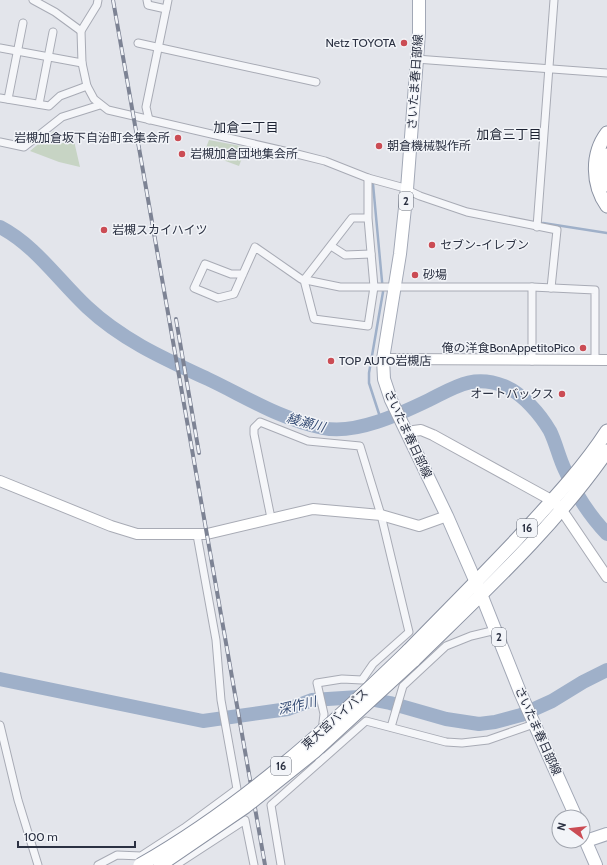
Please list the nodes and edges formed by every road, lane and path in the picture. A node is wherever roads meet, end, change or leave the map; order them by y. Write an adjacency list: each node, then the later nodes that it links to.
1 (33, 0): 9 (street)
2 (98, 0): 9 (street)
3 (147, 0): 7 (street)
4 (168, 0): 7 (street)
5 (419, 0): 16 (main road, さいたま春日部線 / 2)
6 (554, 0): 18 (street)
7 (166, 9): 13 (street)
8 (22, 23): 14 (street)
9 (82, 31): 17 (street)
10 (53, 32): 15 (street)
11 (138, 43): 13 (street)
12 (0, 48): 14 (street)
13 (158, 48): 20 (street); 26 (street)
14 (18, 51): 15 (street); 23 (street)
15 (49, 57): 17 (street); 24 (street)
16 (416, 59): 18 (street); 32 (main road, さいたま春日部線 / 2)
17 (82, 63): 21 (street)
18 (548, 70): 19 (street); 35 (street)
19 (607, 73)
20 (316, 82)
21 (87, 86): 24 (street); 25 (street)
22 (0, 98): 23 (street)
23 (8, 99): 24 (street)
24 (39, 104)
25 (100, 105): 26 (street); 28 (street)
26 (149, 120): 30 (street)
27 (607, 133): 33 (highway)
28 (0, 142)
29 (607, 155): 31 (highway)
30 (368, 178): 32 (street); 34 (street)
31 (607, 185)
32 (407, 189): 35 (street); 40 (main road, さいたま春日部線 / 2)
33 (607, 206)
34 (368, 218): 36 (street); 37 (street)
35 (537, 227): 42 (street)
36 (331, 246): 37 (street); 39 (street)
37 (371, 254): 40 (street)
38 (243, 274): 38 (street); 39 (street)
39 (304, 280): 40 (street); 40 (street)
40 (383, 287): 41 (street); 43 (main road, さいたま春日部線 / 2)
41 (532, 287): 42 (street); 46 (street)
42 (551, 288): 44 (street)
43 (383, 359): 46 (street); 47 (main road, さいたま春日部線 / 2)
44 (596, 360): 45 (street); 46 (street)
45 (607, 360)
46 (532, 361)
47 (403, 428): 52 (street); 54 (main road, さいたま春日部線 / 2)
48 (607, 431): 50 (highway, 16)
49 (607, 451): 50 (highway, 16)
50 (591, 464): 52 (highway, 16)
51 (0, 481): 56 (street)
52 (561, 501): 57 (street); 58 (highway, 16)
53 (381, 516): 54 (street); 55 (street); 55 (street); 64 (street)
54 (447, 516): 58 (main road, さいたま春日部線 / 2)
55 (271, 518): 56 (street)
56 (197, 535): 66 (street)
57 (607, 577)
58 (479, 588): 59 (main road, さいたま春日部線 / 2); 60 (highway, 東大宮バイパス / 16)
59 (496, 630): 61 (main road, さいたま春日部線 / 2); 63 (street)
60 (410, 656): 71 (highway, 東大宮バイパス / 16, bridge); 75 (highway, 東大宮バイパス / 16, bridge)
61 (533, 723): 63 (street); 65 (main road, さいたま春日部線 / 2)
62 (0, 725): 72 (street)
63 (391, 727): 64 (street)
64 (320, 762): 78 (street)
65 (572, 809)
66 (184, 828): 70 (street); 71 (street)
67 (607, 834): 68 (main road)
68 (591, 837)
69 (589, 849): 79 (main road)
70 (194, 853): 76 (street); 77 (street)
71 (140, 861): 73 (street); 74 (street)
72 (38, 865)
73 (98, 865)
74 (146, 865)
75 (160, 865)
76 (176, 865)
77 (254, 865)
78 (281, 865)
79 (596, 865)

